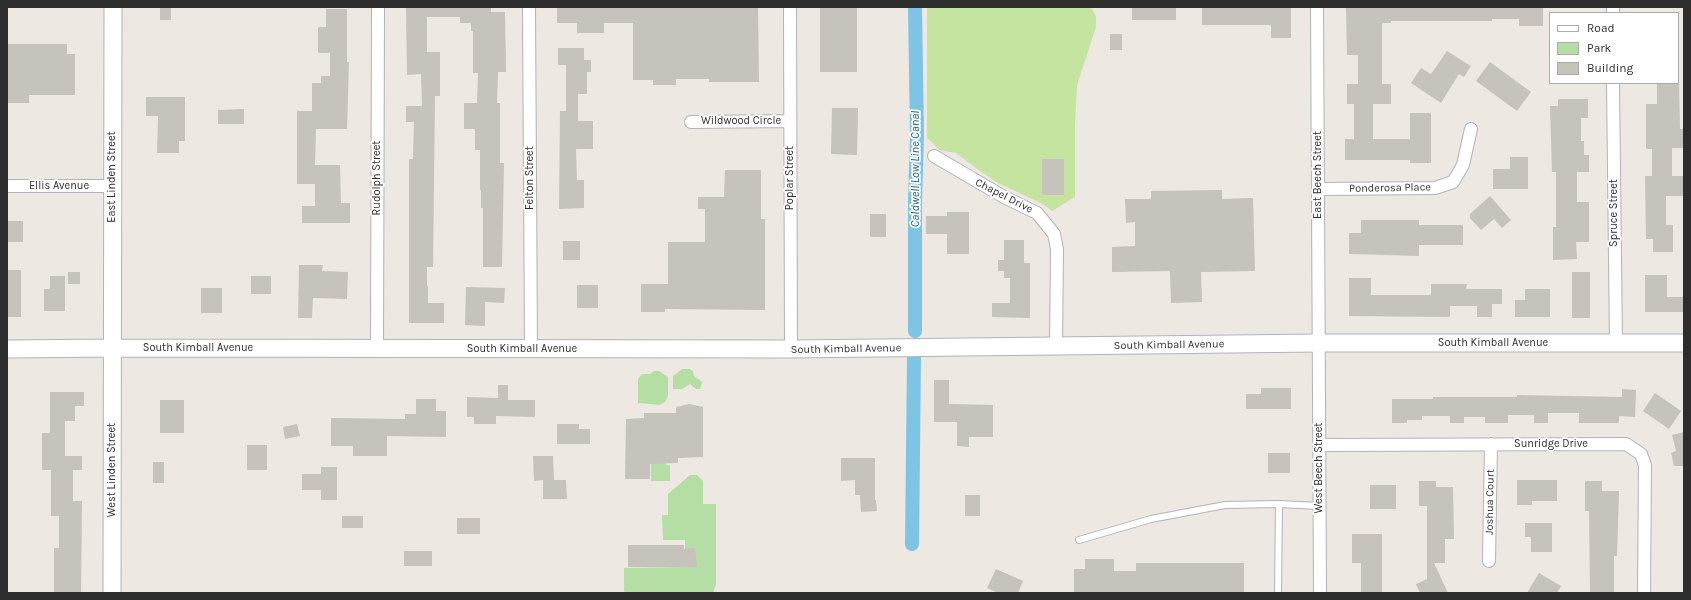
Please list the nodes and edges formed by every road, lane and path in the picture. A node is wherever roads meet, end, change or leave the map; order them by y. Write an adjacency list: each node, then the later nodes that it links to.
1 (112, 7): 12 (street, East Linden Street)
2 (378, 7): 19 (street, Rudolph Street)
3 (530, 7): 21 (street, Felton Street)
4 (790, 7): 7 (street, Poplar Street)
5 (1318, 7): 13 (street, East Beech Street)
6 (1613, 84): 16 (street, Spruce Street)
7 (790, 121): 8 (street, Wildwood Circle); 22 (street, Poplar Street)
8 (691, 122)
9 (1471, 129): 13 (street, Ponderosa Place)
10 (934, 156): 17 (street, Chapel Drive)
11 (7, 186): 12 (street, Ellis Avenue)
12 (112, 186): 18 (street, East Linden Street)
13 (1318, 190): 14 (street, East Beech Street)
14 (1319, 343): 16 (street, South Kimball Avenue); 17 (street, South Kimball Avenue); 24 (street, West Beech Street)
15 (1684, 343): 16 (street, South Kimball Avenue)
16 (1616, 344)
17 (1056, 346): 22 (street, South Kimball Avenue)
18 (112, 348): 19 (street, South Kimball Avenue); 20 (street, South Kimball Avenue); 29 (street, West Linden Street)
19 (377, 348): 21 (street, South Kimball Avenue)
20 (7, 349)
21 (531, 349): 22 (street, South Kimball Avenue)
22 (791, 349)
23 (1491, 444): 24 (street, Sunridge Drive); 28 (street, Joshua Court); 32 (street, Sunridge Drive)
24 (1319, 445): 26 (street, West Beech Street)
25 (1279, 504): 26 (lane); 27 (lane); 30 (lane)
26 (1319, 506): 31 (street, West Beech Street)
27 (1080, 540)
28 (1489, 561)
29 (112, 593)
30 (1278, 593)
31 (1320, 593)
32 (1644, 593)

